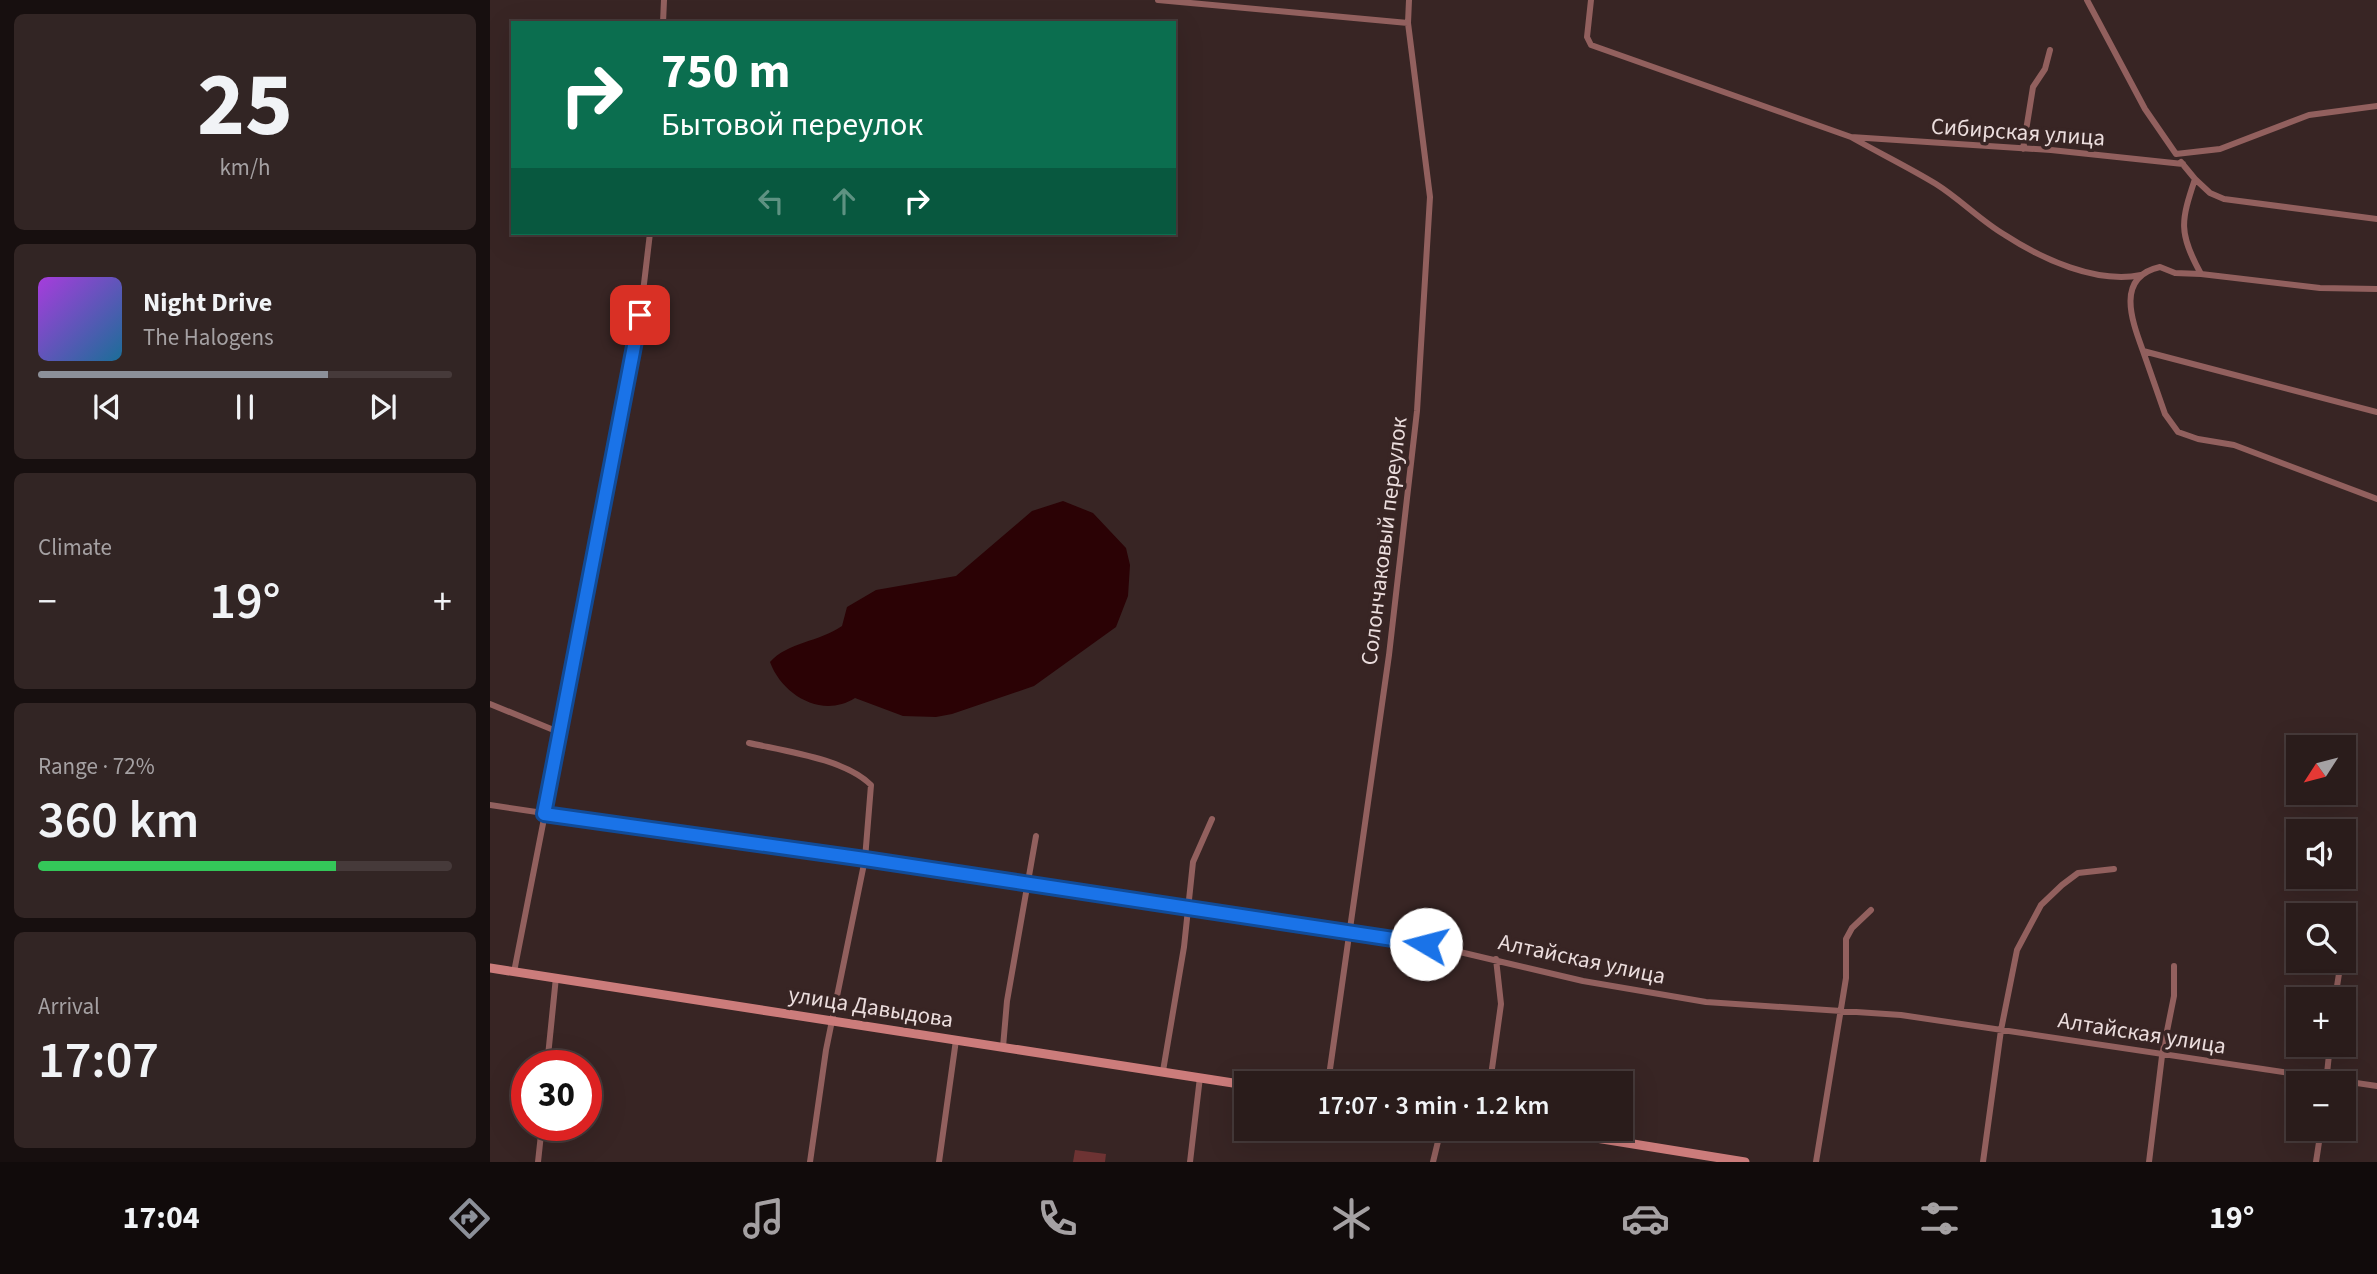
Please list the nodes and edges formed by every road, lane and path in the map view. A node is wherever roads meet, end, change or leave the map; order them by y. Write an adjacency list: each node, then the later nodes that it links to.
1 (664, 0): 6 (street)
2 (1158, 0): 7 (street)
3 (1409, 0): 7 (street, Солончаковый переулок)
4 (1591, 0): 10 (street, Сибирская улица)
5 (2087, 0): 12 (street)
6 (663, 21)
7 (1408, 23): 35 (street, Солончаковый переулок)
8 (2049, 50): 11 (street)
9 (2377, 106): 12 (street)
10 (1851, 137): 11 (street, Сибирская улица); 18 (street, Сибирская улица)
11 (2023, 149): 13 (street, Сибирская улица)
12 (2176, 154): 13 (street)
13 (2183, 164): 14 (street)
14 (2195, 179): 15 (street); 17 (street)
15 (2377, 219)
16 (650, 235): 24 (street)
17 (2201, 274): 18 (street, Сибирская улица); 19 (street, Сибирская улица)
18 (2141, 275): 20 (street)
19 (2377, 289)
20 (2143, 351): 21 (street); 22 (street)
21 (2377, 412)
22 (2377, 499)
23 (490, 704): 24 (street)
24 (561, 733): 27 (street)
25 (749, 743): 30 (street)
26 (490, 805): 27 (street, Алтайская улица)
27 (544, 814): 30 (street, Алтайская улица); 39 (street)
28 (1212, 819): 33 (street)
29 (1036, 835): 32 (street)
30 (865, 859): 32 (street, Алтайская улица); 42 (street)
31 (2114, 869): 43 (street)
32 (1027, 884): 33 (street, Алтайская улица); 45 (street)
33 (1186, 908): 35 (street, Алтайская улица); 48 (street)
34 (1871, 910): 41 (street)
35 (1350, 934): 36 (street, Алтайская улица); 49 (street, Солончаковый переулок)
36 (1496, 959): 41 (street, Алтайская улица); 50 (street)
37 (2174, 966): 47 (street)
38 (490, 968): 39 (main road, улица Давыдова)
39 (514, 972): 40 (main road, улица Давыдова)
40 (556, 978): 42 (main road, улица Давыдова); 46 (street)
41 (1840, 1013): 43 (street, Алтайская улица); 66 (street)
42 (833, 1020): 44 (main road, улица Давыдова); 61 (street)
43 (2001, 1030): 47 (street, Алтайская улица); 67 (street)
44 (956, 1040): 45 (main road, улица Давыдова); 62 (street)
45 (1003, 1047): 48 (main road, улица Давыдова)
46 (549, 1050)
47 (2162, 1056): 51 (street, Алтайская улица); 68 (street)
48 (1163, 1071): 52 (main road, улица Давыдова)
49 (1330, 1071)
50 (1492, 1071)
51 (2286, 1074)
52 (1200, 1077): 53 (main road, улица Давыдова); 63 (street)
53 (1234, 1083)
54 (2356, 1084): 55 (street, Алтайская улица)
55 (2377, 1086)
56 (540, 1141): 60 (street)
57 (1438, 1141): 64 (street)
58 (1615, 1141): 65 (main road)
59 (2319, 1141): 69 (street)
60 (538, 1162)
61 (810, 1162)
62 (939, 1162)
63 (1190, 1162)
64 (1433, 1162)
65 (1745, 1162)
66 (1816, 1162)
67 (1983, 1162)
68 (2149, 1162)
69 (2316, 1162)

